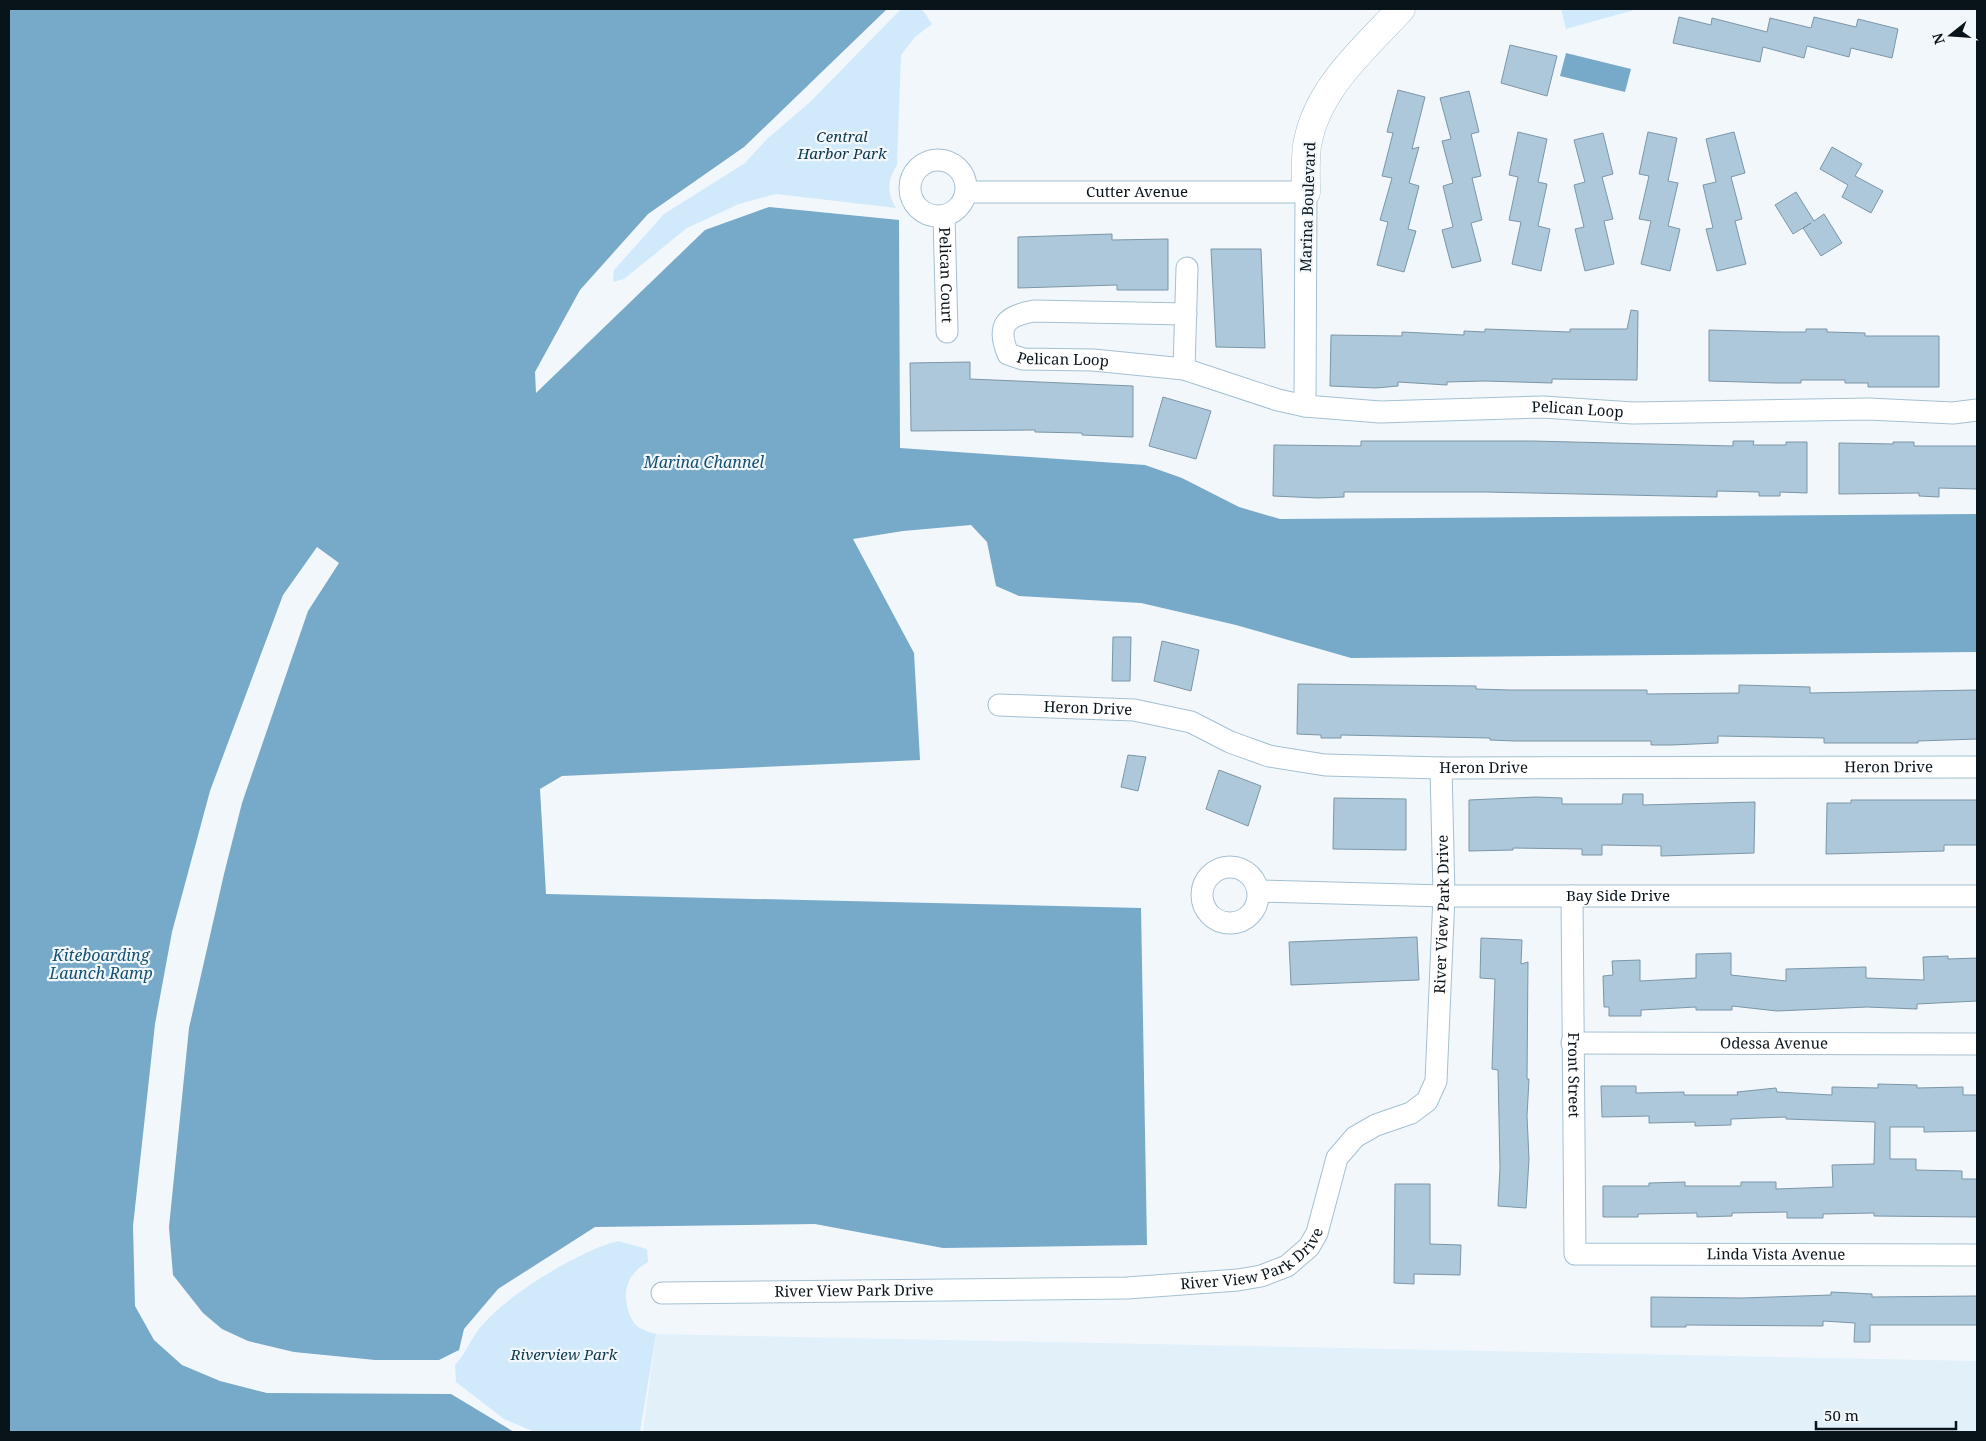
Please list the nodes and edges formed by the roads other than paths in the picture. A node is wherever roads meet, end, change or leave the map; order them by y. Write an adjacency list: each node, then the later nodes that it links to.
1 (1401, 9): 3 (street, Marina Boulevard)
2 (967, 192): 3 (street, Cutter Avenue); 4 (street); 4 (street)
3 (1306, 192): 9 (street, Marina Boulevard)
4 (944, 216): 7 (street, Pelican Court)
5 (1187, 268): 6 (street)
6 (1186, 314): 8 (street); 8 (street, Pelican Loop)
7 (946, 332)
8 (1184, 369): 9 (street, Pelican Loop)
9 (1305, 406): 10 (street, Pelican Loop)
10 (1977, 410)
11 (999, 705): 13 (street, Heron Drive)
12 (1977, 766): 13 (street, Heron Drive)
13 (1441, 768): 15 (street, River View Park Drive)
14 (1258, 891): 15 (street, Bay Side Drive)
15 (1444, 896): 16 (street, Bay Side Drive); 22 (street, River View Park Drive)
16 (1572, 896): 17 (street, Bay Side Drive); 18 (street, Front Street)
17 (1977, 896)
18 (1572, 1043): 19 (street, Odessa Avenue); 20 (street, Front Street)
19 (1977, 1044)
20 (1575, 1254): 21 (street, Linda Vista Avenue)
21 (1977, 1255)
22 (662, 1293)

